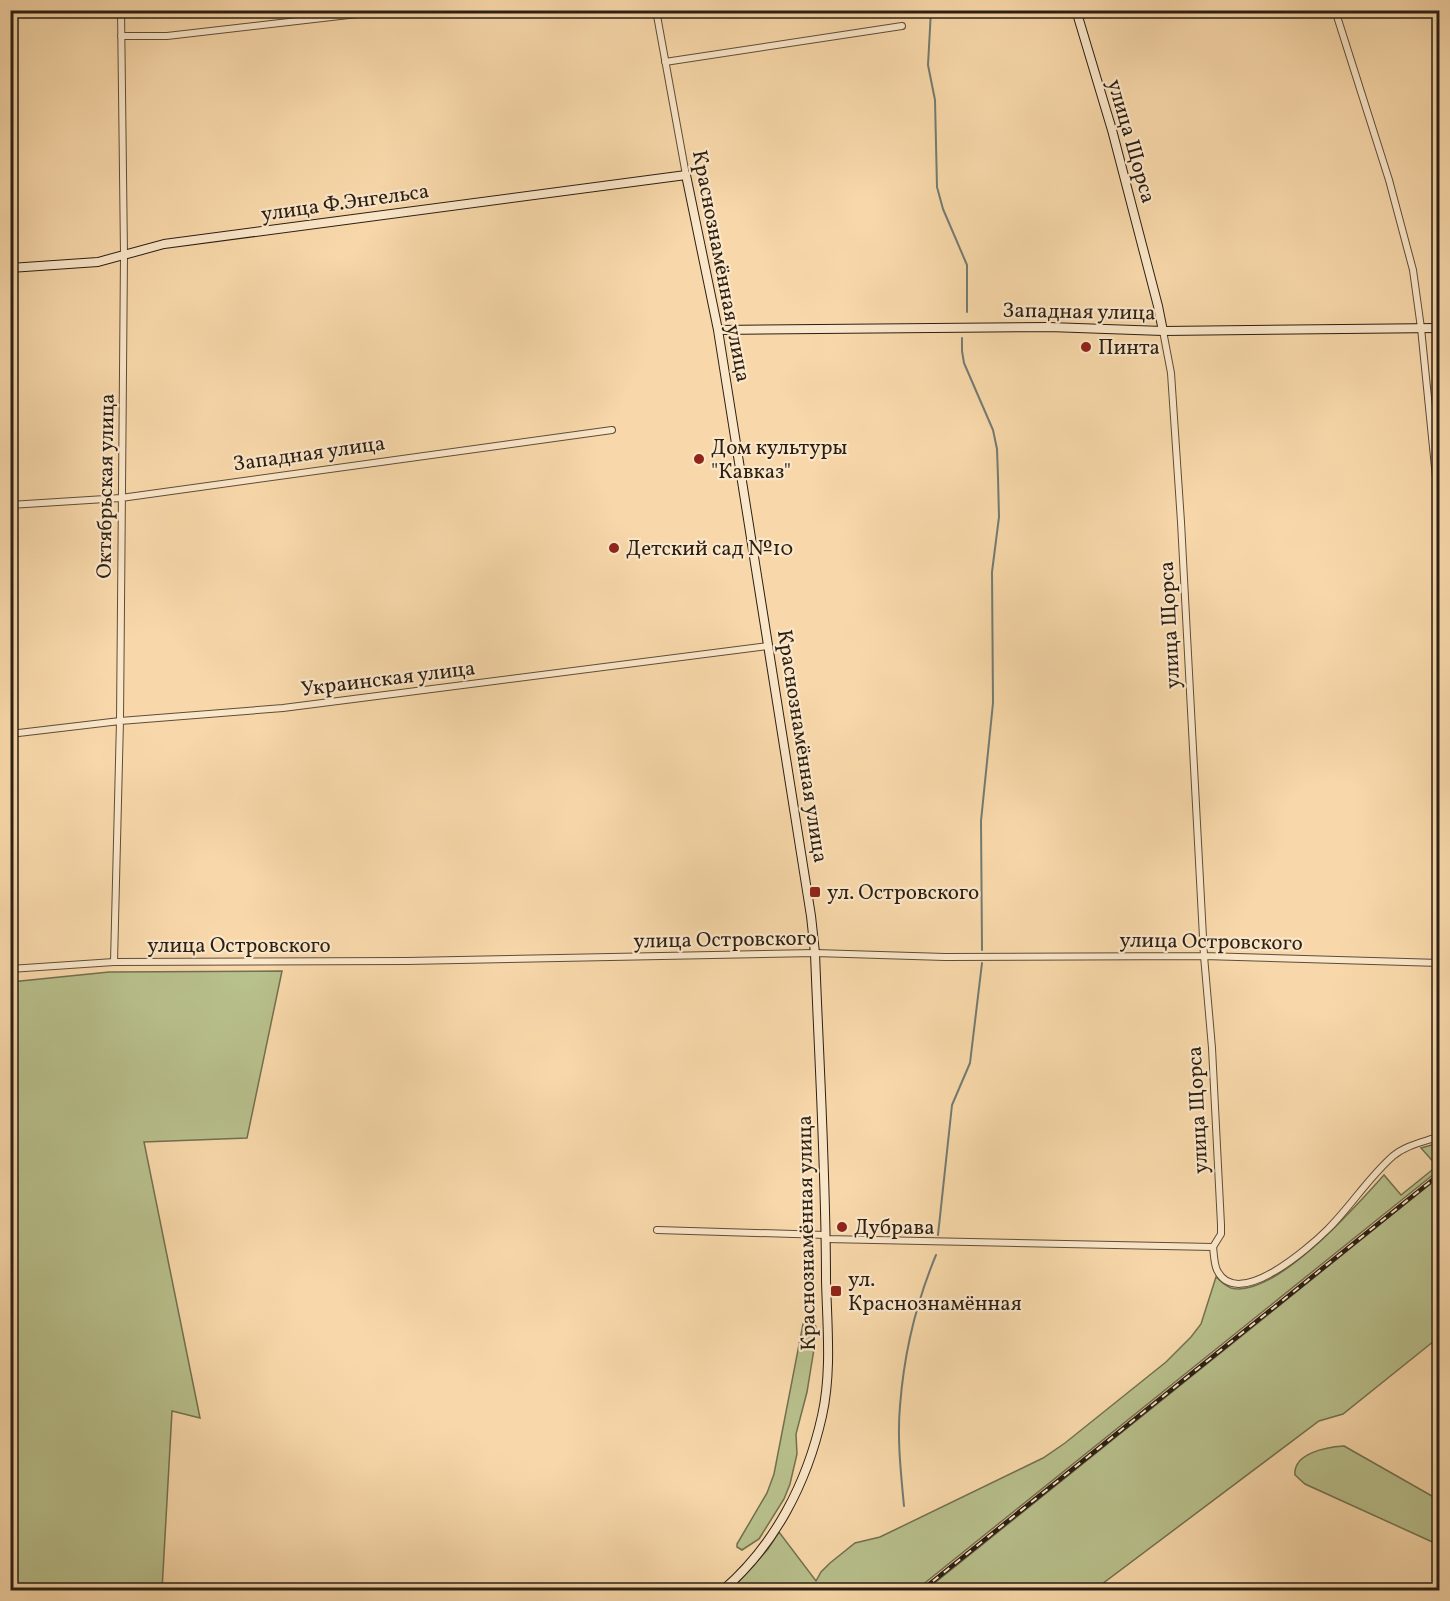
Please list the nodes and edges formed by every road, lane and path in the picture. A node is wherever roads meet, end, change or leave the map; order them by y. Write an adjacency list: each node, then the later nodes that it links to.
1 (121, 10): 7 (street, Октябрьская улица)
2 (392, 10): 7 (street)
3 (656, 10): 8 (street, Краснознамённая улица)
4 (1076, 10): 15 (main road, улица Щорса)
5 (1335, 10): 12 (street)
6 (902, 26): 8 (street)
7 (121, 36): 10 (street, Октябрьская улица)
8 (665, 62): 9 (street, Краснознамённая улица)
9 (686, 175): 10 (main road, улица Ф.Энгельса); 14 (main road, Краснознамённая улица)
10 (124, 255): 11 (main road, улица Ф.Энгельса); 17 (street, Октябрьская улица)
11 (10, 268)
12 (1421, 327): 13 (main road, Западная улица); 15 (main road, Западная улица); 19 (street)
13 (1440, 328)
14 (718, 330): 15 (main road, Западная улица); 20 (main road, Краснознамённая улица)
15 (1163, 331): 24 (street, улица Щорса)
16 (612, 430): 17 (street, Западная улица)
17 (121, 498): 18 (street, Западная улица); 21 (street, Октябрьская улица)
18 (10, 505)
19 (1440, 517)
20 (768, 646): 21 (street, Украинская улица); 23 (main road, Краснознамённая улица)
21 (120, 721): 22 (street, Украинская улица); 25 (street, Октябрьская улица)
22 (10, 734)
23 (815, 953): 24 (street, улица Островского); 25 (street, улица Островского); 30 (main road, Краснознамённая улица)
24 (1204, 956): 26 (street, улица Островского); 31 (street, улица Щорса)
25 (114, 962): 27 (street, улица Островского)
26 (1440, 963)
27 (10, 969)
28 (1440, 1136): 31 (street)
29 (657, 1230): 30 (street)
30 (826, 1237): 31 (street); 32 (main road, Краснознамённая улица)
31 (1214, 1247)
32 (723, 1590)

